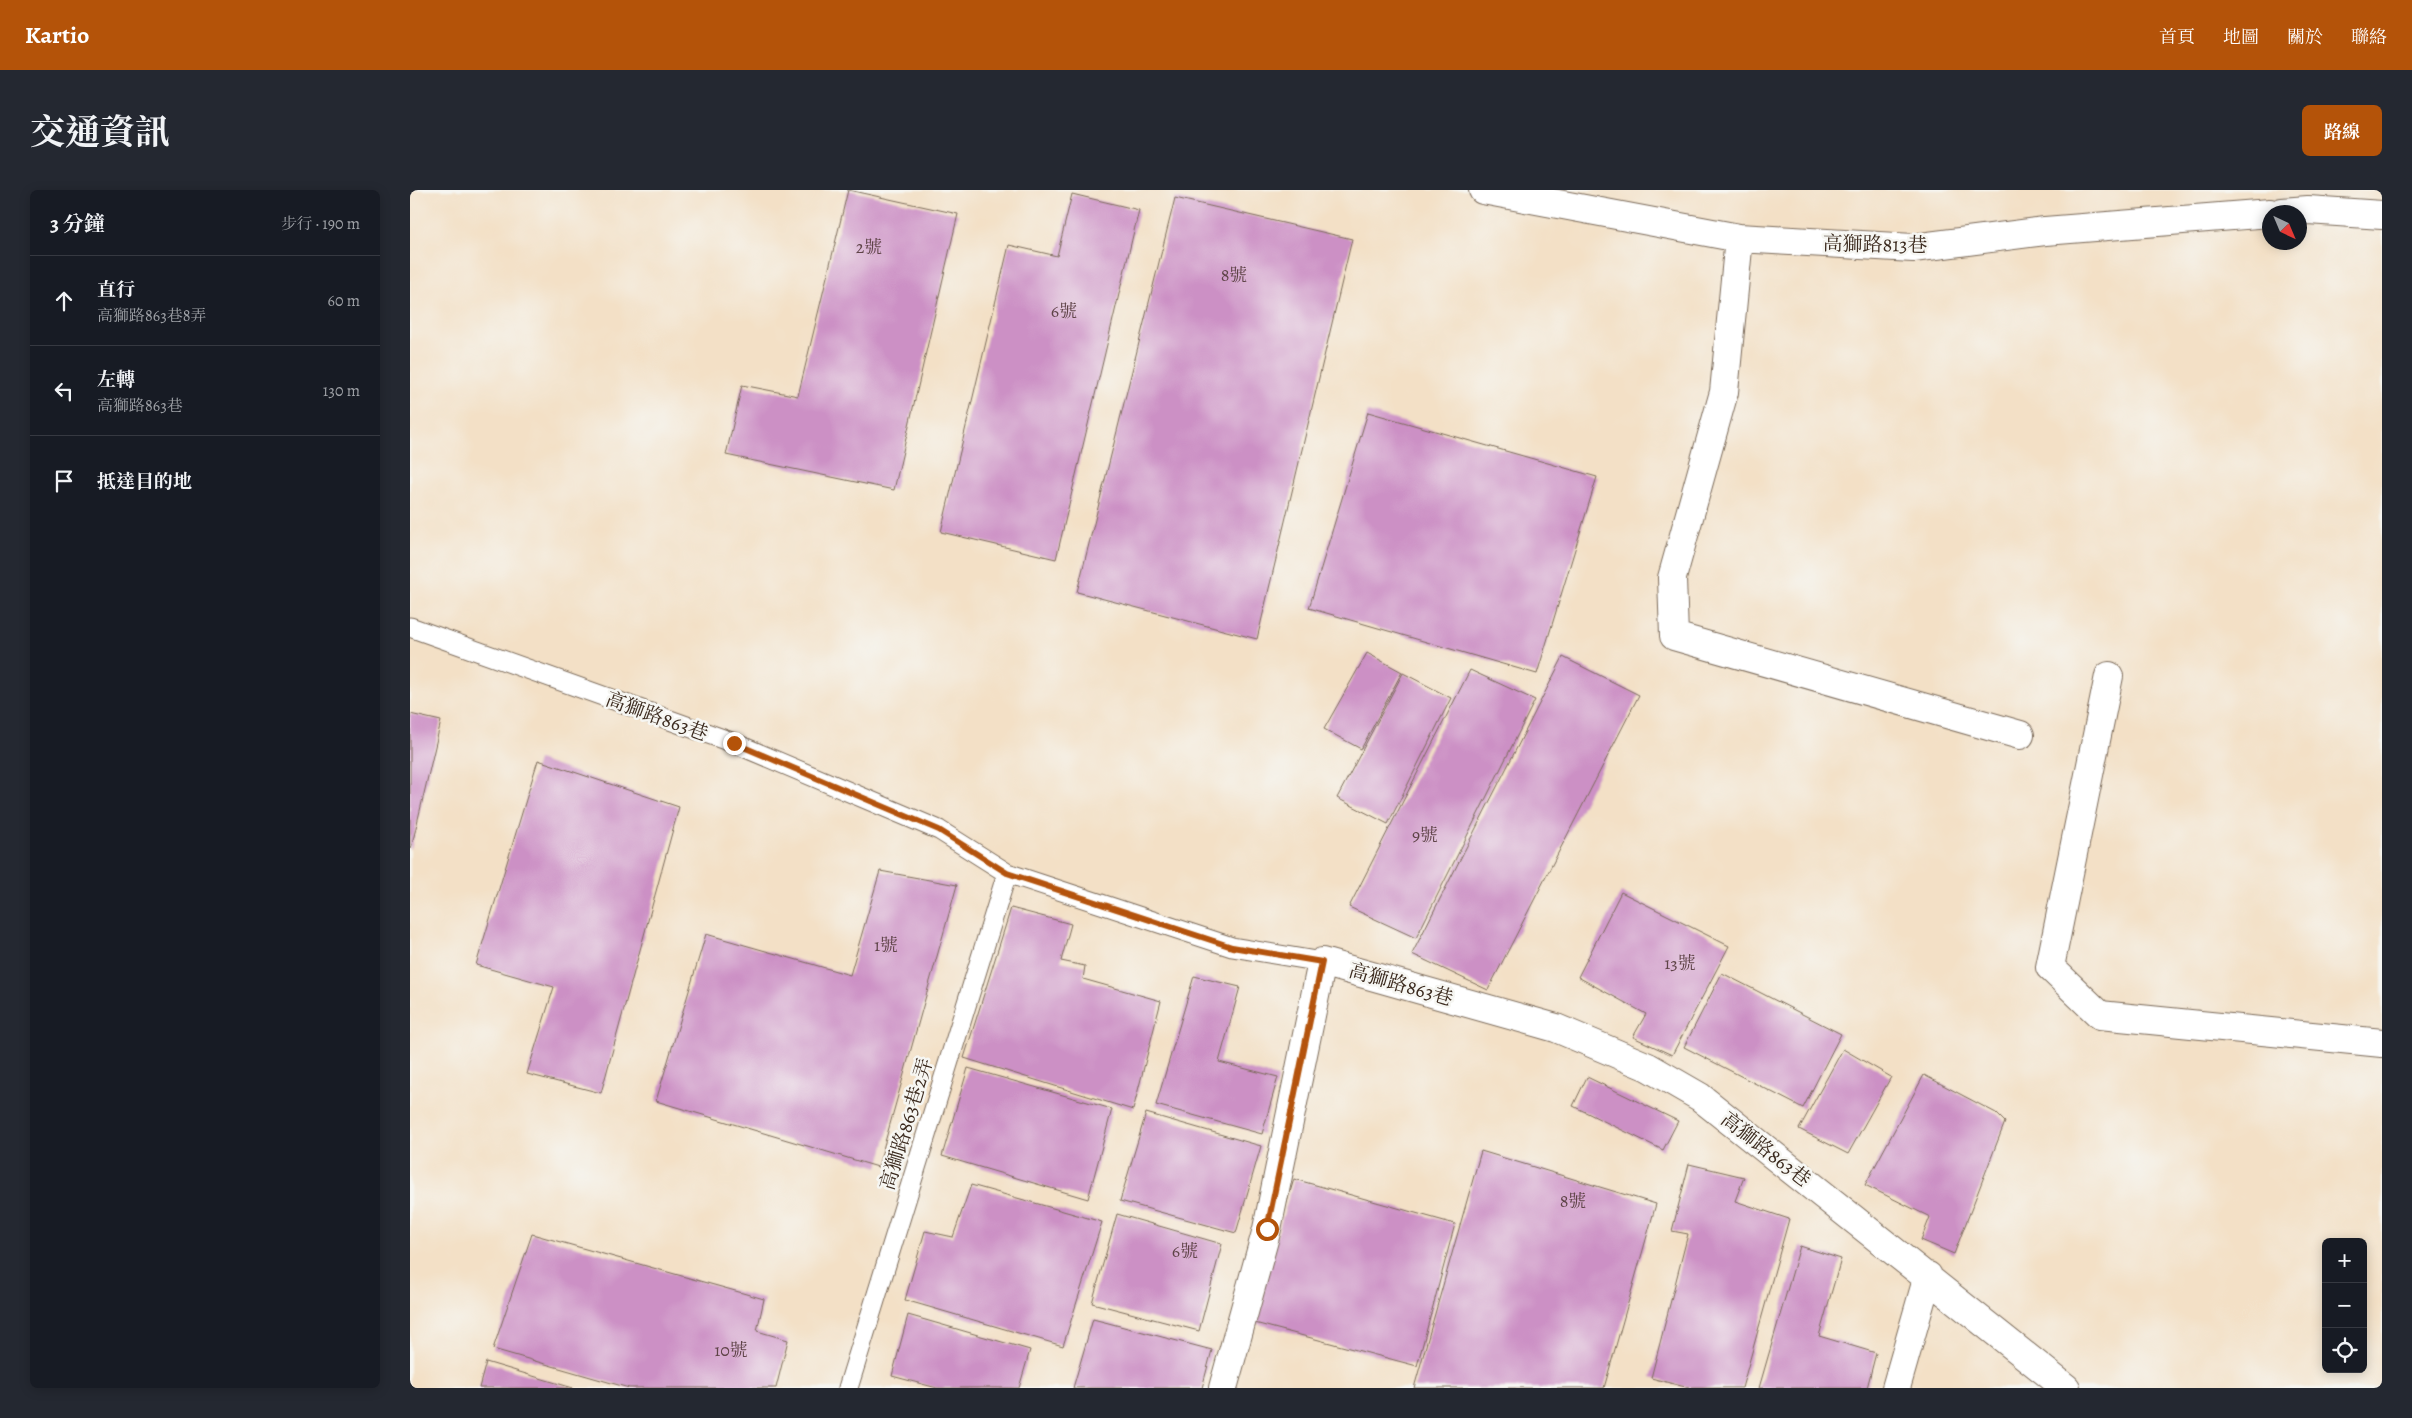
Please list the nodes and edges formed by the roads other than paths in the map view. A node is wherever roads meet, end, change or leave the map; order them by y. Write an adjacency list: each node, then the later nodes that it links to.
1 (1483, 190): 5 (street, 高獅路813巷)
2 (2307, 210): 4 (street)
3 (2262, 215): 5 (street, 高獅路813巷)
4 (2382, 215)
5 (1740, 238): 8 (street)
6 (410, 626): 9 (lane, 高獅路863巷)
7 (2109, 676): 11 (street)
8 (2020, 735)
9 (1007, 873): 10 (lane, 高獅路863巷); 13 (lane, 高獅路863巷2弄)
10 (1322, 962): 12 (street, 高獅路863巷); 14 (street)
11 (2382, 1043)
12 (1928, 1276): 15 (street); 16 (street, 高獅路863巷)
13 (848, 1388)
14 (1222, 1388)
15 (1896, 1388)
16 (2066, 1388)

